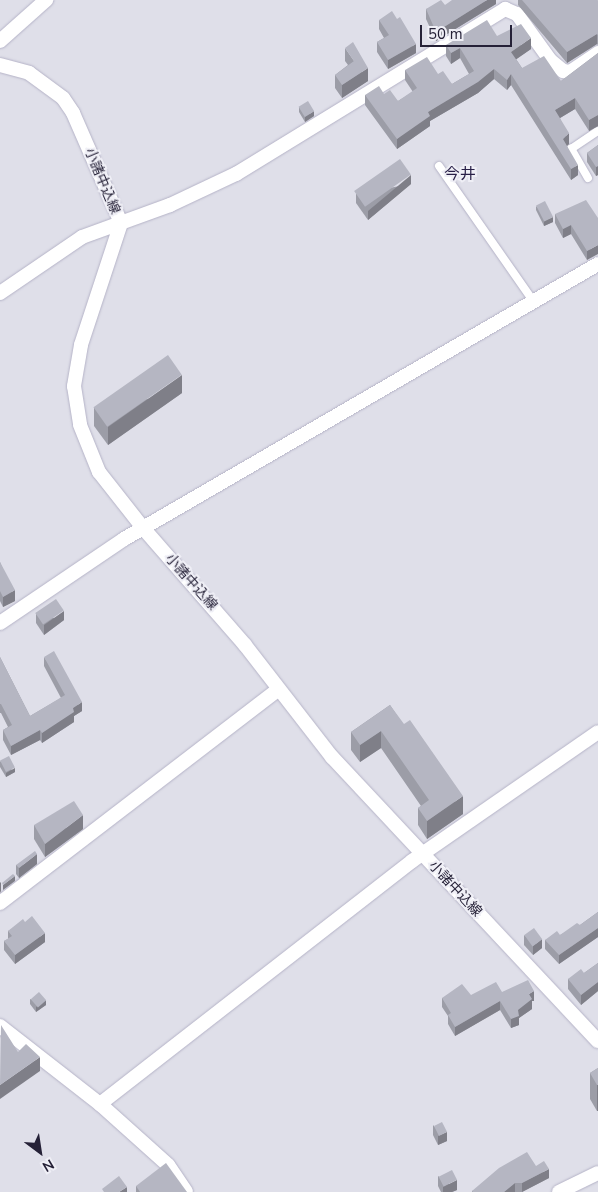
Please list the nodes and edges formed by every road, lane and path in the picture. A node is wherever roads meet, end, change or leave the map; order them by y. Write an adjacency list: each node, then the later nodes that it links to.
1 (46, 0): 3 (street)
2 (511, 5): 4 (street); 9 (street)
3 (0, 41)
4 (598, 53)
5 (0, 65): 9 (street, 小諸中込線)
6 (598, 131): 8 (lane)
7 (439, 166): 12 (lane)
8 (588, 178)
9 (120, 223): 11 (street); 13 (street, 小諸中込線)
10 (598, 264): 12 (street)
11 (0, 293)
12 (534, 302): 13 (street)
13 (143, 528): 14 (street); 15 (street, 小諸中込線)
14 (0, 623)
15 (278, 690): 17 (street, 小諸中込線); 18 (street)
16 (598, 732): 17 (street)
17 (423, 856): 20 (street, 小諸中込線); 21 (street)
18 (0, 903)
19 (0, 1026): 21 (street)
20 (598, 1041)
21 (100, 1104): 23 (street)
22 (598, 1173): 24 (street)
23 (186, 1192)
24 (559, 1192)

